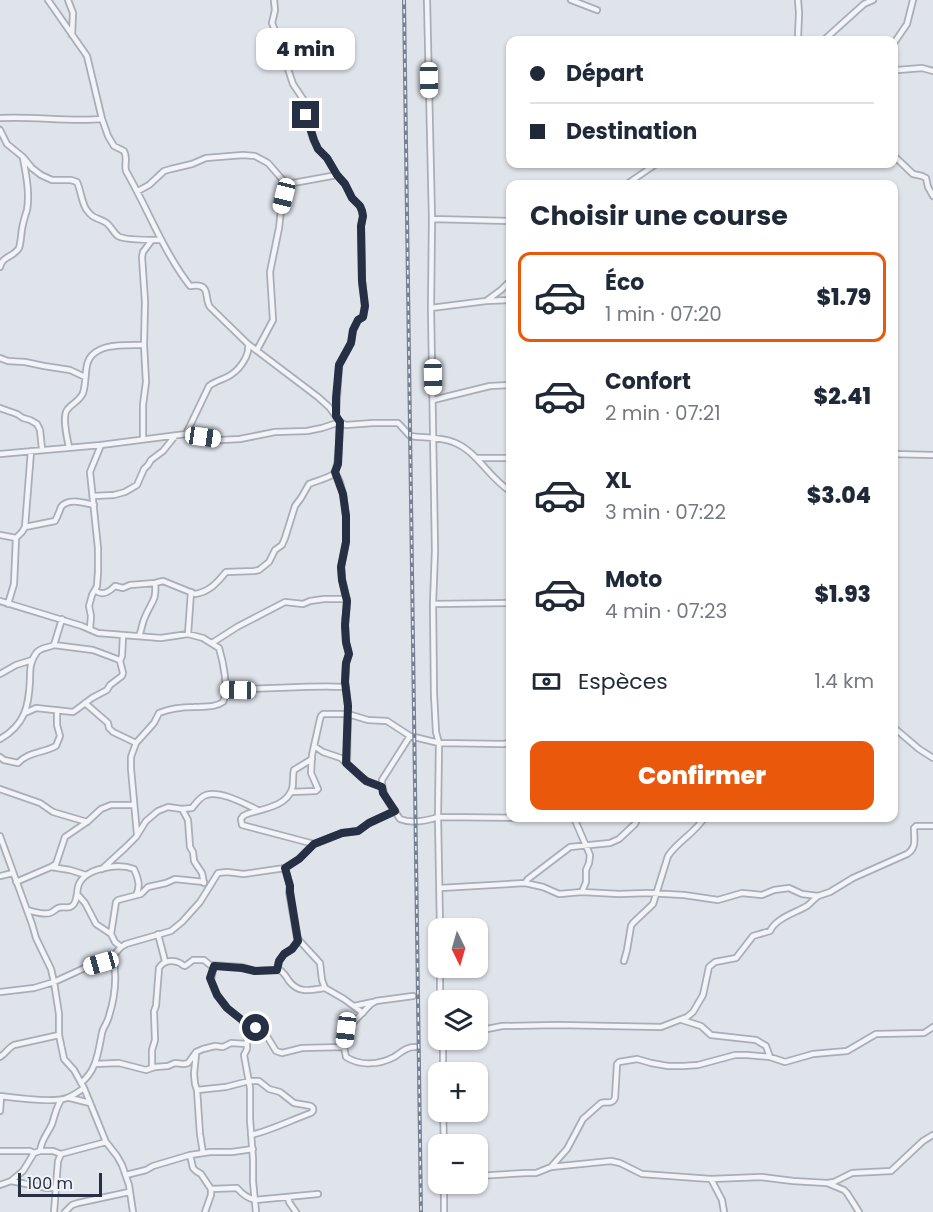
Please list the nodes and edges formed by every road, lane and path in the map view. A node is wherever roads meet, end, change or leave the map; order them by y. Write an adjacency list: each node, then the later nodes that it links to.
1 (48, 0): 10 (street)
2 (68, 0): 10 (street)
3 (274, 0): 22 (street)
4 (428, 0): 27 (street)
5 (571, 0): 9 (street)
6 (798, 0): 11 (street)
7 (873, 0): 12 (street)
8 (913, 0): 13 (street)
9 (597, 10)
10 (72, 36): 17 (street)
11 (798, 36)
12 (828, 36)
13 (898, 37)
14 (898, 70): 15 (street)
15 (933, 71)
16 (0, 118): 17 (street)
17 (102, 119): 25 (street)
18 (0, 130): 19 (street)
19 (23, 157): 29 (street); 31 (street)
20 (898, 160): 26 (street)
21 (650, 168): 23 (street)
22 (337, 175): 24 (street); 44 (street)
23 (633, 180)
24 (288, 186): 25 (street); 38 (street)
25 (138, 191): 30 (street)
26 (933, 196)
27 (432, 219): 28 (street); 35 (street)
28 (506, 221)
29 (152, 240): 30 (street); 37 (street)
30 (160, 240): 36 (street)
31 (0, 267)
32 (506, 285): 34 (street)
33 (506, 300): 34 (street)
34 (486, 301): 35 (street)
35 (431, 308): 42 (street)
36 (248, 344): 38 (street); 46 (street)
37 (144, 345): 40 (street); 48 (street)
38 (257, 350): 44 (street)
39 (0, 358): 40 (street)
40 (85, 377): 51 (street)
41 (506, 385): 42 (street)
42 (433, 400): 49 (street)
43 (0, 408): 52 (street)
44 (336, 416): 45 (street)
45 (340, 422): 46 (street); 49 (street); 59 (street)
46 (186, 434): 47 (street)
47 (175, 436): 48 (street); 61 (street)
48 (144, 439): 50 (street)
49 (432, 439): 57 (street); 73 (street)
50 (101, 445): 51 (street); 61 (street)
51 (69, 447): 52 (street)
52 (42, 449): 53 (street)
53 (31, 451): 54 (street); 63 (street)
54 (0, 454)
55 (898, 454): 56 (street)
56 (933, 454)
57 (475, 458): 58 (street); 60 (street)
58 (506, 458)
59 (335, 472): 68 (street); 69 (street)
60 (506, 488)
61 (93, 496): 62 (street)
62 (94, 506): 63 (street); 67 (street)
63 (25, 528): 65 (street)
64 (0, 535): 65 (street)
65 (16, 537): 72 (street)
66 (154, 583): 67 (street); 68 (street); 80 (street)
67 (96, 591): 75 (street)
68 (191, 592): 78 (street)
69 (347, 599): 81 (street); 86 (street)
70 (0, 602): 72 (street)
71 (506, 603): 73 (street)
72 (8, 604): 74 (street)
73 (433, 604): 96 (street)
74 (62, 620): 76 (street); 82 (street)
75 (91, 622): 76 (street); 77 (street)
76 (82, 626): 77 (street)
77 (90, 629): 79 (street)
78 (188, 634): 80 (street); 81 (street)
79 (123, 636): 80 (street); 84 (street)
80 (139, 636)
81 (212, 643): 87 (street)
82 (54, 645): 83 (street); 84 (street)
83 (32, 660): 85 (street); 90 (street)
84 (120, 662): 88 (street)
85 (0, 674)
86 (345, 687): 87 (street); 91 (street)
87 (226, 689): 95 (street)
88 (85, 703): 89 (street); 95 (street)
89 (57, 710): 90 (street); 99 (street)
90 (25, 713): 94 (street)
91 (348, 714): 93 (street); 98 (street); 102 (street)
92 (898, 731): 100 (street)
93 (410, 736): 96 (street); 103 (street)
94 (0, 739)
95 (136, 743): 106 (street)
96 (439, 743): 97 (street); 110 (street)
97 (506, 744)
98 (314, 746): 101 (street); 102 (street)
99 (0, 757)
100 (933, 758)
101 (312, 759): 105 (street); 105 (street)
102 (346, 763): 103 (street)
103 (382, 787): 109 (street)
104 (0, 789): 112 (street)
105 (291, 792): 108 (street)
106 (134, 806): 112 (street); 117 (street)
107 (182, 809): 108 (street); 117 (street); 128 (street)
108 (258, 810): 119 (street)
109 (395, 811): 110 (street); 119 (street)
110 (438, 818): 111 (street); 130 (street)
111 (506, 818)
112 (87, 822): 121 (street)
113 (576, 822): 120 (street)
114 (637, 822): 120 (street)
115 (701, 822): 134 (street)
116 (933, 826): 136 (street)
117 (137, 834): 123 (street)
118 (0, 837): 124 (street)
119 (314, 844): 122 (street)
120 (585, 845): 129 (street); 132 (street)
121 (51, 867): 125 (street); 127 (street)
122 (285, 868): 131 (street); 141 (street)
123 (102, 869): 125 (street); 135 (street)
124 (13, 873): 126 (street); 127 (street)
125 (86, 875): 133 (street)
126 (0, 876)
127 (16, 882): 137 (street)
128 (204, 882): 131 (street); 135 (street)
129 (525, 883): 130 (street); 132 (street)
130 (440, 888): 138 (street)
131 (208, 891): 140 (street)
132 (582, 892): 134 (street)
133 (76, 894): 137 (street); 139 (street)
134 (656, 894): 136 (street); 145 (street)
135 (136, 895): 139 (street)
136 (818, 896): 155 (street)
137 (27, 910): 148 (street)
138 (440, 918)
139 (111, 934): 142 (street)
140 (158, 934): 142 (street); 144 (street)
141 (298, 941): 147 (street); 149 (street)
142 (121, 947): 143 (street)
143 (113, 956): 148 (street); 166 (street)
144 (165, 961): 146 (street); 167 (street)
145 (624, 961)
146 (214, 966): 147 (street); 157 (street)
147 (277, 970): 149 (street)
148 (54, 982): 150 (street); 159 (street)
149 (325, 988): 153 (street)
150 (0, 992)
151 (413, 996): 152 (street)
152 (373, 1002): 153 (street); 154 (street)
153 (354, 1006): 154 (street)
154 (363, 1013): 161 (street)
155 (680, 1020): 158 (street); 165 (street)
156 (933, 1027): 165 (street)
157 (248, 1028): 160 (street); 161 (street)
158 (488, 1029)
159 (59, 1035): 164 (street); 169 (street)
160 (247, 1044): 163 (street); 168 (street)
161 (344, 1047): 162 (street)
162 (415, 1047)
163 (196, 1052): 167 (street); 170 (street)
164 (0, 1057)
165 (770, 1057): 185 (street)
166 (95, 1064): 167 (street); 169 (street)
167 (152, 1068)
168 (249, 1081): 170 (street); 176 (street); 176 (street)
169 (82, 1085): 172 (street); 174 (street)
170 (197, 1090): 182 (street)
171 (1, 1096): 173 (street); 175 (street)
172 (70, 1098): 173 (street); 174 (street)
173 (60, 1100): 181 (street)
174 (90, 1103): 178 (street)
175 (0, 1111)
176 (251, 1135): 179 (street)
177 (933, 1135): 190 (street)
178 (106, 1142): 183 (street); 186 (street)
179 (253, 1149): 182 (street); 198 (street)
180 (0, 1151): 181 (street)
181 (37, 1152): 183 (street); 189 (street)
182 (203, 1153): 184 (street)
183 (61, 1154): 192 (street)
184 (190, 1155): 186 (street); 193 (street)
185 (551, 1167): 187 (street); 188 (street)
186 (126, 1175): 194 (street)
187 (488, 1175)
188 (711, 1179): 190 (street); 206 (street)
189 (12, 1181): 191 (street); 192 (street)
190 (827, 1183): 207 (street)
191 (0, 1185)
192 (55, 1188): 199 (street)
193 (210, 1190): 198 (street); 202 (street)
194 (129, 1192): 200 (street); 201 (street)
195 (318, 1194): 197 (street)
196 (444, 1194): 205 (street)
197 (288, 1197): 198 (street); 204 (street)
198 (255, 1200): 203 (street)
199 (54, 1212)
200 (65, 1212)
201 (132, 1212)
202 (205, 1212)
203 (256, 1212)
204 (296, 1212)
205 (444, 1212)
206 (724, 1212)
207 (860, 1212)

